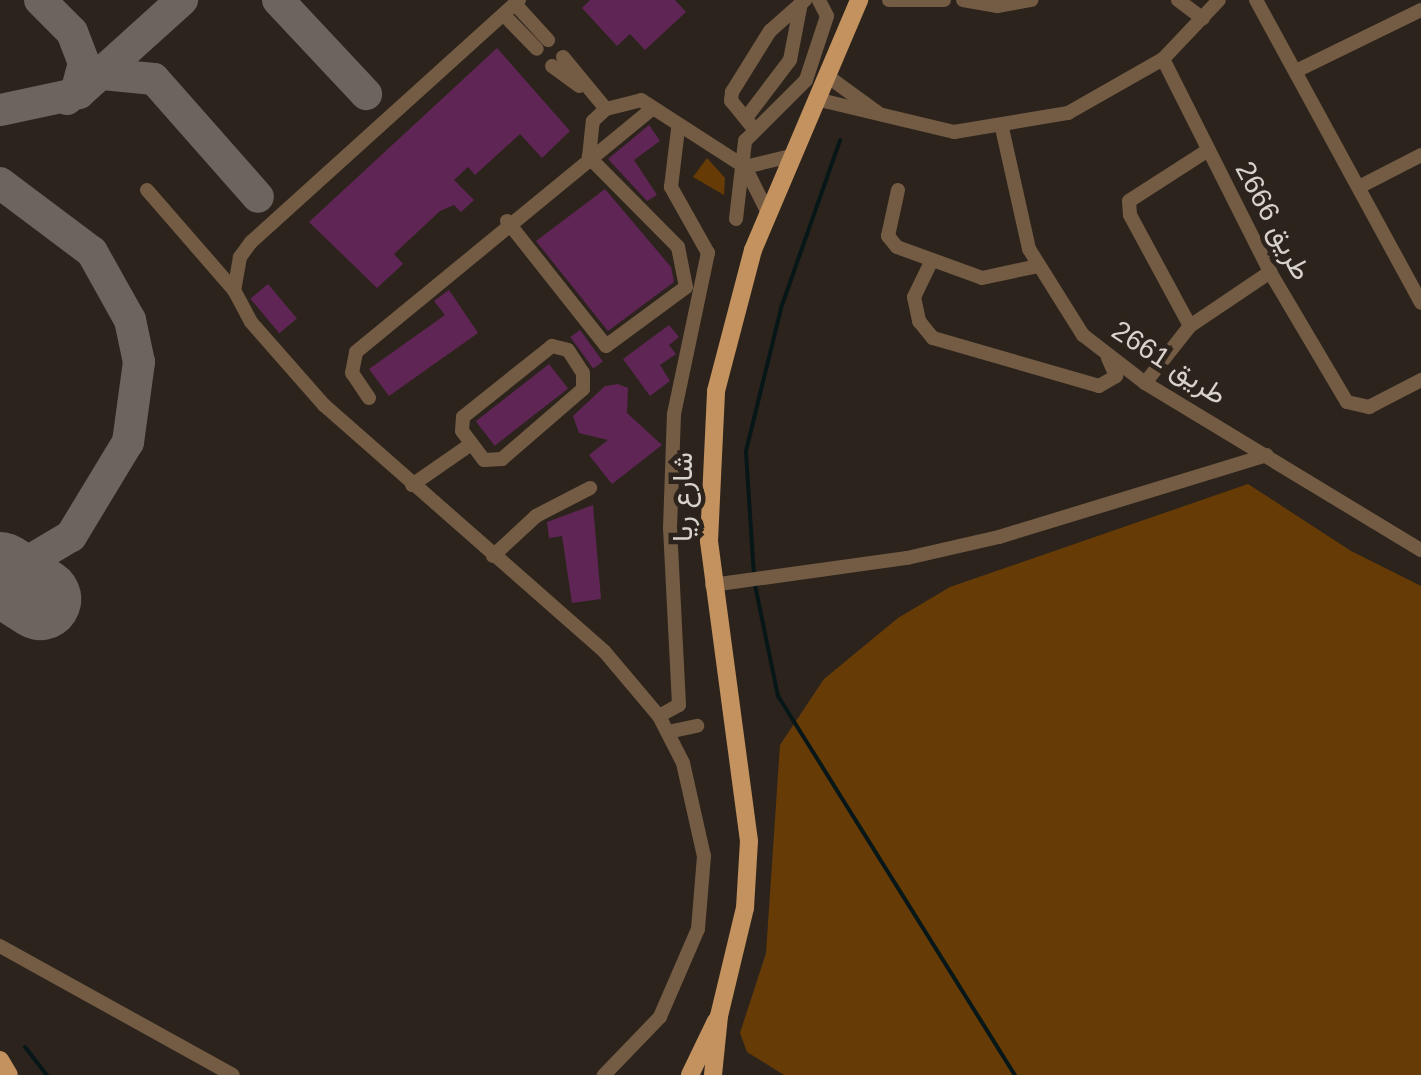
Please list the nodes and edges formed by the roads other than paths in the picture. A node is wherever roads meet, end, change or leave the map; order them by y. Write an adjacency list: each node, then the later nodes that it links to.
1 (819, 0): 23 (street)
2 (859, 0): 18 (main road, شارع ريا)
3 (889, 0): 4 (street)
4 (944, 0)
5 (964, 0): 10 (street)
6 (1178, 0): 13 (street)
7 (1220, 0): 13 (street)
8 (1256, 0): 17 (street)
9 (803, 1): 23 (street); 23 (street)
10 (1024, 1)
11 (513, 6): 14 (street); 40 (street)
12 (1421, 10): 17 (street)
13 (1203, 19): 15 (street)
14 (542, 44)
15 (1162, 59): 24 (street); 26 (street, طريق 2666)
16 (557, 61): 20 (street)
17 (1296, 70): 31 (street)
18 (830, 78): 19 (main road, شارع ريا); 22 (street)
19 (820, 100): 22 (street); 27 (main road, شارع ريا)
20 (606, 109): 21 (street); 29 (street)
21 (652, 109): 25 (street); 29 (street)
22 (879, 114): 24 (street)
23 (750, 124): 30 (street)
24 (1002, 128): 38 (street, طريق 2661)
25 (678, 129): 30 (street); 54 (street)
26 (1208, 150): 39 (street, طريق 2666); 42 (street)
27 (796, 155): 30 (street); 34 (main road, شارع ريا)
28 (1421, 155): 31 (street)
29 (588, 157): 36 (street); 36 (street)
30 (745, 167): 34 (street); 35 (street)
31 (1359, 187): 41 (street)
32 (147, 190): 40 (street)
33 (898, 190): 37 (street)
34 (768, 213): 53 (main road, شارع ريا)
35 (736, 219)
36 (508, 221): 46 (street)
37 (932, 260): 38 (street); 43 (street)
38 (1038, 266): 43 (street, طريق 2661)
39 (1270, 272): 42 (street); 44 (street, طريق 2666)
40 (234, 290): 49 (street)
41 (1421, 303)
42 (1190, 326): 45 (street)
43 (1107, 356): 45 (street, طريق 2661)
44 (1421, 380)
45 (1145, 383): 48 (street, طريق 2661)
46 (369, 398)
47 (471, 444): 47 (street); 49 (street)
48 (1266, 455): 51 (street, طريق 2661); 53 (street)
49 (412, 485): 52 (street)
50 (590, 488): 52 (street)
51 (1421, 550)
52 (493, 556): 54 (street)
53 (712, 585): 58 (main road, شارع ريا)
54 (659, 716): 56 (street)
55 (697, 726): 56 (street)
56 (668, 732): 62 (street)
57 (0, 946): 61 (street)
58 (718, 1016): 63 (main road); 64 (main road)
59 (0, 1060): 60 (main road)
60 (9, 1075)
61 (234, 1075)
62 (604, 1075)
63 (690, 1075)
64 (713, 1075)

